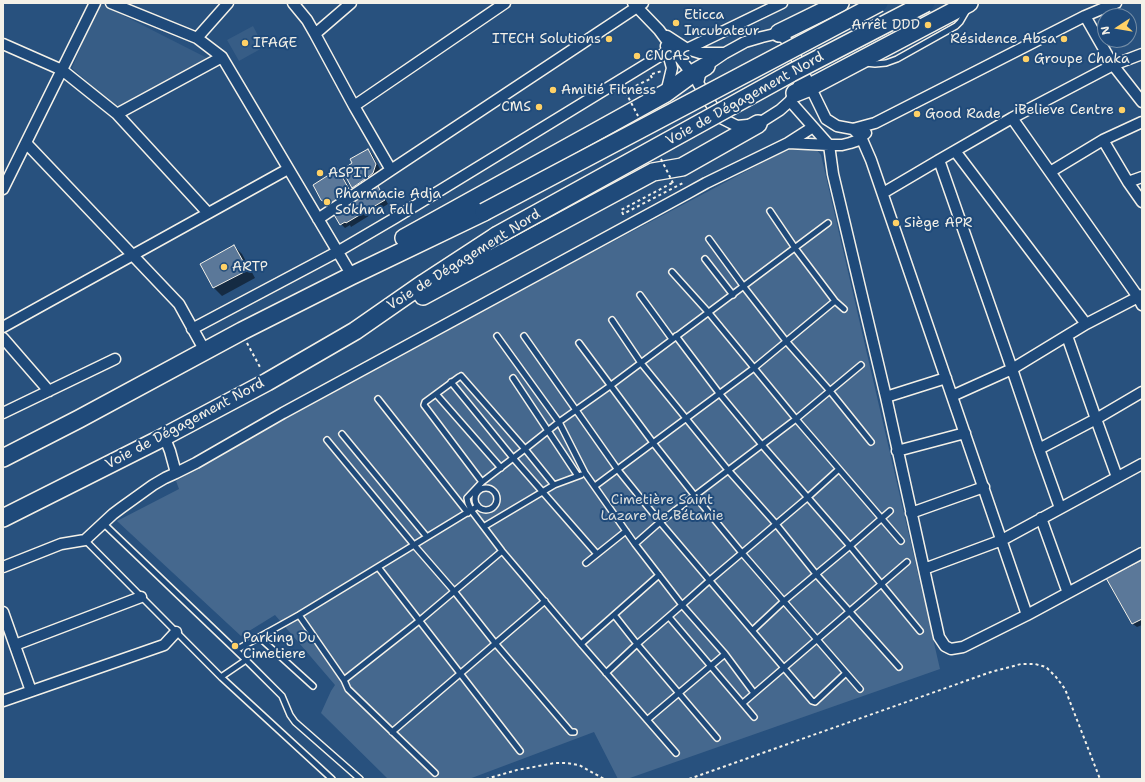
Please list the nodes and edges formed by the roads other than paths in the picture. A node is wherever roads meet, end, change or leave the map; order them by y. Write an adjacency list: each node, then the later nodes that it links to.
1 (95, 3): 26 (street)
2 (111, 3): 18 (street)
3 (228, 3): 18 (street)
4 (293, 3): 16 (street)
5 (351, 3): 16 (street)
6 (505, 3): 31 (street)
7 (782, 3): 20 (street)
8 (840, 3): 17 (highway)
9 (879, 3): 70 (highway, Voie de Dégagement Nord, bridge)
10 (926, 3): 77 (highway, Voie de Dégagement Nord, bridge)
11 (970, 3): 28 (highway)
12 (1116, 3): 14 (street)
13 (638, 4): 15 (street); 47 (street)
14 (1085, 16): 25 (street); 35 (street)
15 (659, 30): 20 (street); 21 (street); 27 (street)
16 (315, 34): 31 (street)
17 (779, 34): 22 (street); 28 (street)
18 (197, 38): 24 (street)
19 (3, 44): 26 (street)
20 (688, 49): 22 (street)
21 (668, 51): 29 (street); 60 (street)
22 (725, 53): 27 (street)
23 (1142, 54): 25 (street)
24 (222, 57): 32 (street); 46 (street)
25 (1113, 65): 30 (street); 33 (street)
26 (62, 70): 32 (street); 41 (street)
27 (699, 74): 29 (highway); 36 (street)
28 (800, 89): 36 (street); 37 (street); 38 (street)
29 (666, 93): 63 (highway)
30 (1142, 102)
31 (354, 106): 47 (street)
32 (117, 114): 55 (street)
33 (1012, 118): 44 (street); 48 (street)
34 (1142, 122): 40 (street)
35 (875, 123): 38 (street); 39 (street)
36 (758, 124): 77 (highway)
37 (813, 127): 42 (street); 43 (street)
38 (854, 129): 39 (street)
39 (861, 137): 43 (street); 52 (street)
40 (1103, 140): 48 (street); 50 (street)
41 (26, 143): 51 (street); 61 (street)
42 (788, 143): 43 (street); 127 (street)
43 (829, 145): 100 (street)
44 (955, 151): 45 (street); 74 (street)
45 (940, 160): 52 (street); 90 (street)
46 (288, 169): 55 (street); 56 (street)
47 (391, 170): 56 (street)
48 (1050, 172): 68 (street)
49 (1142, 177): 50 (street)
50 (1128, 182): 53 (street)
51 (3, 188)
52 (883, 193): 92 (street)
53 (1142, 202)
54 (770, 211): 59 (lane)
55 (208, 213): 61 (street)
56 (318, 219): 60 (street)
57 (828, 223): 59 (lane)
58 (709, 240): 65 (lane)
59 (795, 248): 65 (lane); 69 (lane)
60 (337, 252): 63 (street); 76 (street)
61 (132, 255): 75 (street); 76 (street)
62 (705, 259): 67 (lane)
63 (348, 269): 70 (highway)
64 (672, 272): 72 (lane)
65 (744, 287): 67 (lane); 83 (lane)
66 (640, 295): 82 (lane)
67 (733, 295): 72 (lane)
68 (1141, 299): 74 (street)
69 (835, 301): 71 (lane); 83 (lane)
70 (298, 303): 85 (highway, Voie de Dégagement Nord)
71 (844, 309)
72 (708, 313): 82 (lane); 89 (lane)
73 (612, 320): 87 (lane)
74 (1086, 324): 80 (street)
75 (3, 327)
76 (192, 329): 85 (street)
77 (355, 331): 112 (highway, Voie de Dégagement Nord)
78 (497, 336): 108 (lane)
79 (524, 336): 103 (lane)
80 (1067, 336): 90 (street); 107 (street)
81 (3, 338): 96 (street)
82 (674, 338): 87 (lane); 98 (lane)
83 (786, 341): 89 (lane); 95 (lane)
84 (579, 343): 94 (lane)
85 (205, 351): 120 (highway, Voie de Dégagement Nord)
86 (115, 359): 96 (street)
87 (641, 363): 94 (lane); 105 (lane)
88 (861, 365): 95 (lane)
89 (754, 368): 98 (lane); 106 (lane)
90 (1012, 369): 101 (street); 118 (street)
91 (513, 378): 109 (lane)
92 (946, 378): 100 (street); 101 (street)
93 (451, 382): 99 (lane); 117 (lane); 121 (lane)
94 (610, 386): 103 (lane); 115 (lane)
95 (830, 390): 106 (lane); 114 (lane)
96 (48, 391): 104 (street)
97 (1142, 392): 107 (street)
98 (719, 393): 105 (lane); 116 (lane)
99 (436, 394): 123 (lane); 131 (lane)
100 (886, 396): 119 (street)
101 (952, 396): 110 (street)
102 (378, 399): 140 (lane)
103 (576, 409): 108 (lane); 125 (lane)
104 (3, 413)
105 (686, 418): 115 (lane); 126 (lane)
106 (796, 419): 116 (lane); 124 (lane)
107 (1096, 419): 118 (street); 130 (street)
108 (559, 422): 109 (lane); 128 (lane)
109 (548, 430): 117 (lane); 129 (lane)
110 (965, 433): 119 (street); 134 (street)
111 (342, 434): 151 (lane)
112 (164, 436): 127 (street); 143 (highway, Voie de Dégagement Nord)
113 (328, 440): 156 (lane)
114 (871, 442)
115 (654, 444): 125 (lane); 136 (lane)
116 (762, 445): 126 (lane); 137 (lane)
117 (525, 449): 121 (lane); 132 (lane)
118 (1039, 449): 139 (street)
119 (897, 451): 142 (street)
120 (3, 458)
121 (513, 458): 123 (lane); 135 (lane)
122 (1142, 464): 130 (street)
123 (501, 468): 131 (lane)
124 (839, 469): 137 (lane); 145 (lane)
125 (618, 470): 133 (lane); 146 (lane)
126 (728, 470): 136 (lane); 148 (lane)
127 (176, 473): 147 (street)
128 (585, 473): 129 (lane); 133 (lane)
129 (578, 476): 132 (lane)
130 (1117, 477): 139 (street)
131 (482, 482): 140 (lane)
132 (554, 485): 135 (lane)
133 (595, 486): 150 (lane)
134 (984, 487): 142 (street); 153 (street)
135 (543, 492): 149 (lane); 161 (lane)
136 (695, 496): 146 (lane); 159 (lane)
137 (807, 498): 148 (lane); 157 (lane)
138 (478, 506): 138 (lane); 140 (lane)
139 (1060, 508): 144 (street)
140 (470, 511): 149 (lane); 151 (lane)
141 (890, 511): 145 (lane)
142 (911, 513): 166 (street)
143 (3, 518)
144 (1041, 518): 153 (street); 172 (street)
145 (882, 519): 154 (lane); 157 (lane)
146 (660, 522): 155 (lane); 169 (lane)
147 (102, 523): 152 (street); 193 (lane)
148 (776, 524): 159 (lane); 167 (lane)
149 (485, 526): 158 (lane)
150 (626, 531): 155 (lane); 161 (lane)
151 (426, 537): 156 (lane)
152 (85, 540): 165 (street); 173 (lane)
153 (1002, 540): 166 (street); 180 (street)
154 (901, 541)
155 (635, 544): 168 (lane)
156 (414, 545): 164 (lane); 171 (lane)
157 (850, 546): 167 (lane); 170 (lane)
158 (502, 551): 171 (lane); 174 (lane)
159 (742, 553): 169 (lane); 175 (lane)
160 (1142, 553): 172 (street)
161 (597, 554): 163 (lane)
162 (907, 562): 170 (lane)
163 (586, 563)
164 (378, 567): 179 (lane); 183 (lane)
165 (3, 568)
166 (924, 569): 180 (street)
167 (816, 574): 175 (lane); 178 (lane)
168 (659, 575): 176 (lane); 181 (lane)
169 (710, 580): 176 (lane); 184 (lane)
170 (881, 585): 178 (lane); 185 (lane)
171 (454, 591): 183 (lane); 189 (lane)
172 (1068, 593): 180 (street)
173 (141, 597): 186 (lane); 192 (street)
174 (545, 601): 189 (lane); 190 (lane)
175 (784, 601): 184 (lane); 188 (lane)
176 (682, 605): 182 (lane); 194 (lane)
177 (3, 612): 192 (street)
178 (850, 612): 188 (lane); 197 (lane)
179 (299, 615): 187 (lane); 203 (lane)
180 (1027, 615)
181 (615, 616): 190 (lane); 191 (lane)
182 (669, 617): 191 (lane); 196 (lane)
183 (419, 620): 199 (lane); 203 (lane)
184 (752, 630): 198 (lane)
185 (920, 630)
186 (176, 632): 202 (lane); 206 (street)
187 (260, 638): 193 (lane); 204 (lane)
188 (817, 640): 198 (lane); 201 (lane)
189 (495, 643): 199 (lane); 214 (lane)
190 (581, 644): 200 (lane)
191 (637, 644): 200 (lane); 207 (lane)
192 (15, 646): 206 (street)
193 (236, 650): 195 (lane)
194 (725, 654): 196 (lane); 208 (lane)
195 (246, 660): 202 (lane); 220 (lane)
196 (711, 665): 207 (lane); 210 (lane)
197 (898, 667)
198 (784, 668): 201 (lane); 208 (lane)
199 (461, 673): 213 (lane); 216 (lane)
200 (606, 673): 212 (lane)
201 (846, 673): 205 (lane)
202 (221, 677): 219 (lane)
203 (344, 680): 213 (lane)
204 (313, 686)
205 (860, 689)
206 (31, 691): 209 (street)
207 (680, 693): 212 (lane); 215 (lane)
208 (754, 693): 210 (lane)
209 (3, 701)
210 (743, 702): 211 (lane)
211 (754, 717)
212 (647, 720): 217 (lane)
213 (392, 732): 218 (lane)
214 (574, 732)
215 (717, 738)
216 (520, 751)
217 (676, 753)
218 (435, 773)
219 (332, 779)
220 (360, 779)

